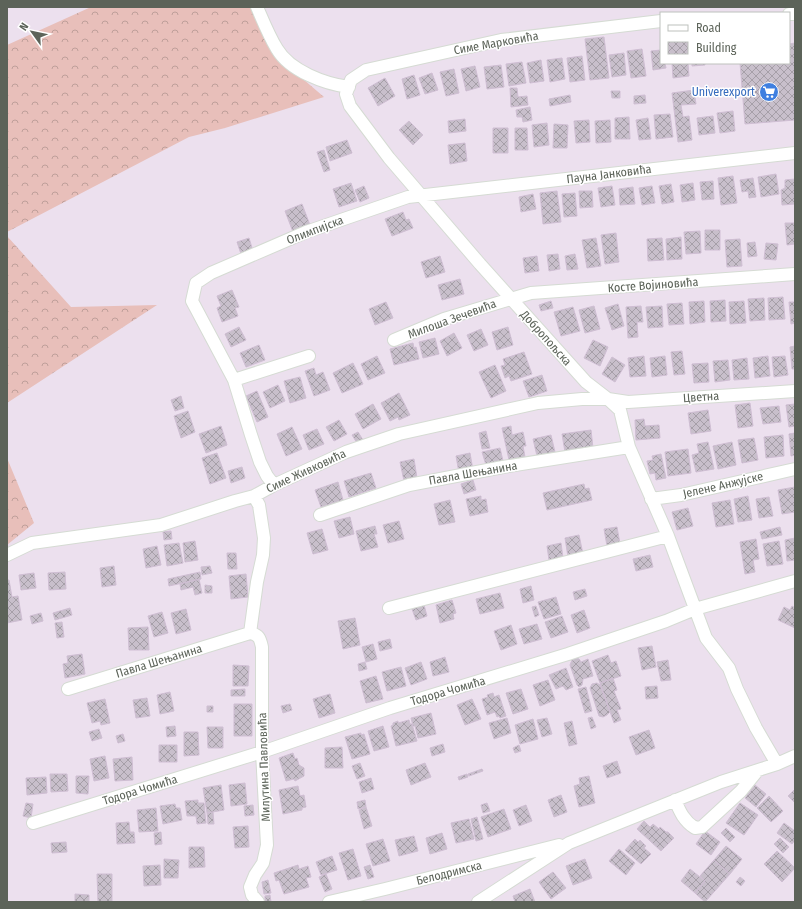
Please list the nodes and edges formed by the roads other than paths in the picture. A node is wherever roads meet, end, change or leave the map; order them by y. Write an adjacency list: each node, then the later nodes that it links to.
1 (257, 7): 3 (street)
2 (660, 21): 3 (street, Симе Марковића)
3 (347, 91): 5 (street, Добропољска)
4 (795, 153): 5 (street, Пауна Јанковића)
5 (423, 196): 7 (street, Добропољска); 10 (street, Олимпијска)
6 (795, 274): 7 (street, Косте Војиновића)
7 (511, 298): 8 (street, Милоша Зечевића); 12 (street, Добропољска)
8 (394, 340)
9 (309, 356): 10 (street)
10 (234, 380): 15 (street)
11 (795, 391): 12 (street, Цветна)
12 (608, 399): 13 (street, Добропољска); 15 (street, Симе Живковића)
13 (629, 447): 17 (street, Добропољска); 18 (street, Павла Шењанина)
14 (795, 469): 17 (street, Јелене Анжујске)
15 (274, 485): 16 (street, Симе Живковића)
16 (254, 496): 20 (street, Симе Живковића); 24 (street)
17 (651, 499): 19 (street, Добропољска)
18 (320, 515)
19 (668, 536): 22 (street); 23 (street, Добропољска)
20 (7, 555)
21 (795, 581): 23 (street, Тодора Чомића)
22 (389, 608)
23 (695, 609): 26 (street, Тодора Чомића); 28 (street)
24 (250, 633): 25 (street, Павла Шењанина); 26 (street, Милутина Павловића)
25 (68, 689)
26 (262, 752): 31 (street, Тодора Чомића); 33 (street, Милутина Павловића)
27 (795, 756): 28 (street, Белодримска)
28 (777, 764): 29 (street, Белодримска)
29 (758, 770): 30 (street, Белодримска); 30 (street)
30 (675, 800): 32 (street, Белодримска)
31 (33, 823)
32 (569, 843): 34 (street, Белодримска); 35 (street, Белодримска)
33 (258, 902)
34 (329, 902)
35 (478, 902)

